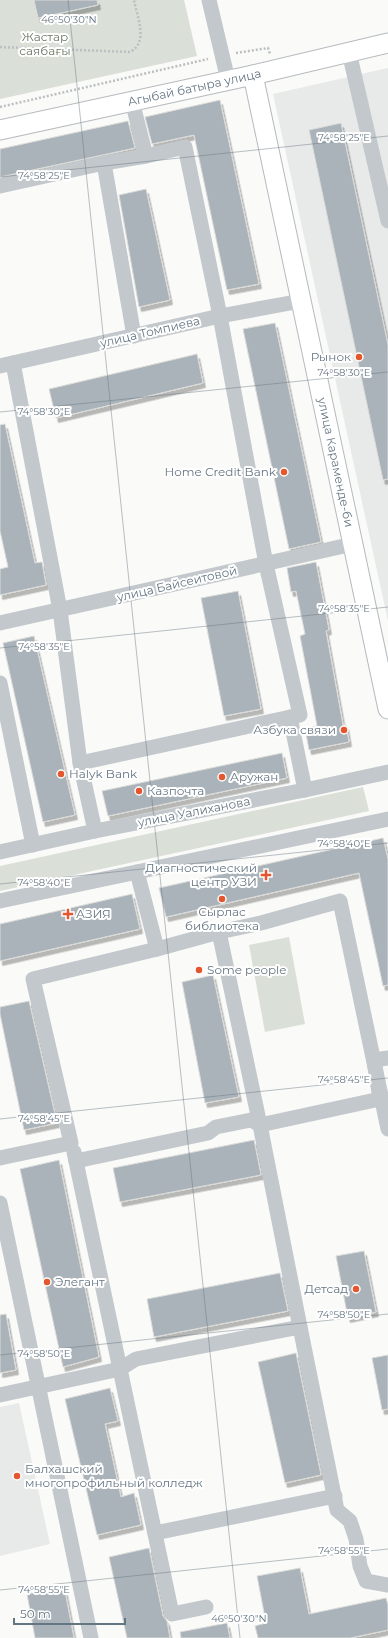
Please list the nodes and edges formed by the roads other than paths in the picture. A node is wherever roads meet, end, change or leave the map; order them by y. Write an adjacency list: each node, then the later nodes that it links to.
1 (209, 0): 5 (street)
2 (388, 43): 3 (main road, Агыбай батыра улица)
3 (349, 52): 4 (main road, Агыбай батыра улица); 11 (street)
4 (253, 75): 5 (main road, Агыбай батыра улица); 12 (main road, улица Караменде-би)
5 (228, 80): 6 (main road, Агыбай батыра улица)
6 (132, 101): 7 (main road, Агыбай батыра улица); 8 (street)
7 (0, 130)
8 (146, 156): 9 (street); 13 (street)
9 (104, 163): 10 (street); 14 (street)
10 (0, 186)
11 (388, 221)
12 (301, 301): 13 (street, улица Томпиева); 16 (main road, улица Караменде-би)
13 (220, 316): 14 (street, улица Томпиева); 17 (street)
14 (134, 336): 15 (street, улица Томпиева)
15 (6, 364): 18 (street)
16 (353, 544): 17 (street, улица Байсеитовой); 21 (main road, улица Караменде-би)
17 (266, 564): 18 (street, улица Байсеитовой); 23 (street)
18 (60, 610): 19 (street, улица Байсеитовой); 24 (street)
19 (0, 623)
20 (0, 683): 29 (street)
21 (386, 690): 22 (main road, улица Караменде-би)
22 (388, 709)
23 (290, 717): 24 (street); 26 (street)
24 (80, 763): 28 (street)
25 (388, 772): 26 (street, улица Уалиханова)
26 (305, 790): 28 (street, улица Уалиханова)
27 (388, 819): 31 (street)
28 (95, 830): 29 (street, улица Уалиханова)
29 (33, 845): 30 (street, улица Уалиханова)
30 (0, 852)
31 (137, 872): 32 (street); 34 (street)
32 (0, 901)
33 (219, 932): 34 (street); 35 (street); 36 (street)
34 (157, 949): 38 (street)
35 (381, 1059): 36 (street); 37 (street)
36 (260, 1125): 40 (street); 42 (street)
37 (388, 1129)
38 (71, 1143): 39 (street); 40 (street)
39 (0, 1158)
40 (76, 1161): 43 (street)
41 (0, 1203): 44 (street)
42 (300, 1327): 43 (street); 46 (street)
43 (120, 1369): 44 (street); 47 (street)
44 (39, 1386): 45 (street); 50 (street)
45 (0, 1395)
46 (334, 1496): 47 (street); 48 (street)
47 (155, 1533): 49 (street)
48 (388, 1585)
49 (206, 1608)
50 (91, 1638)

